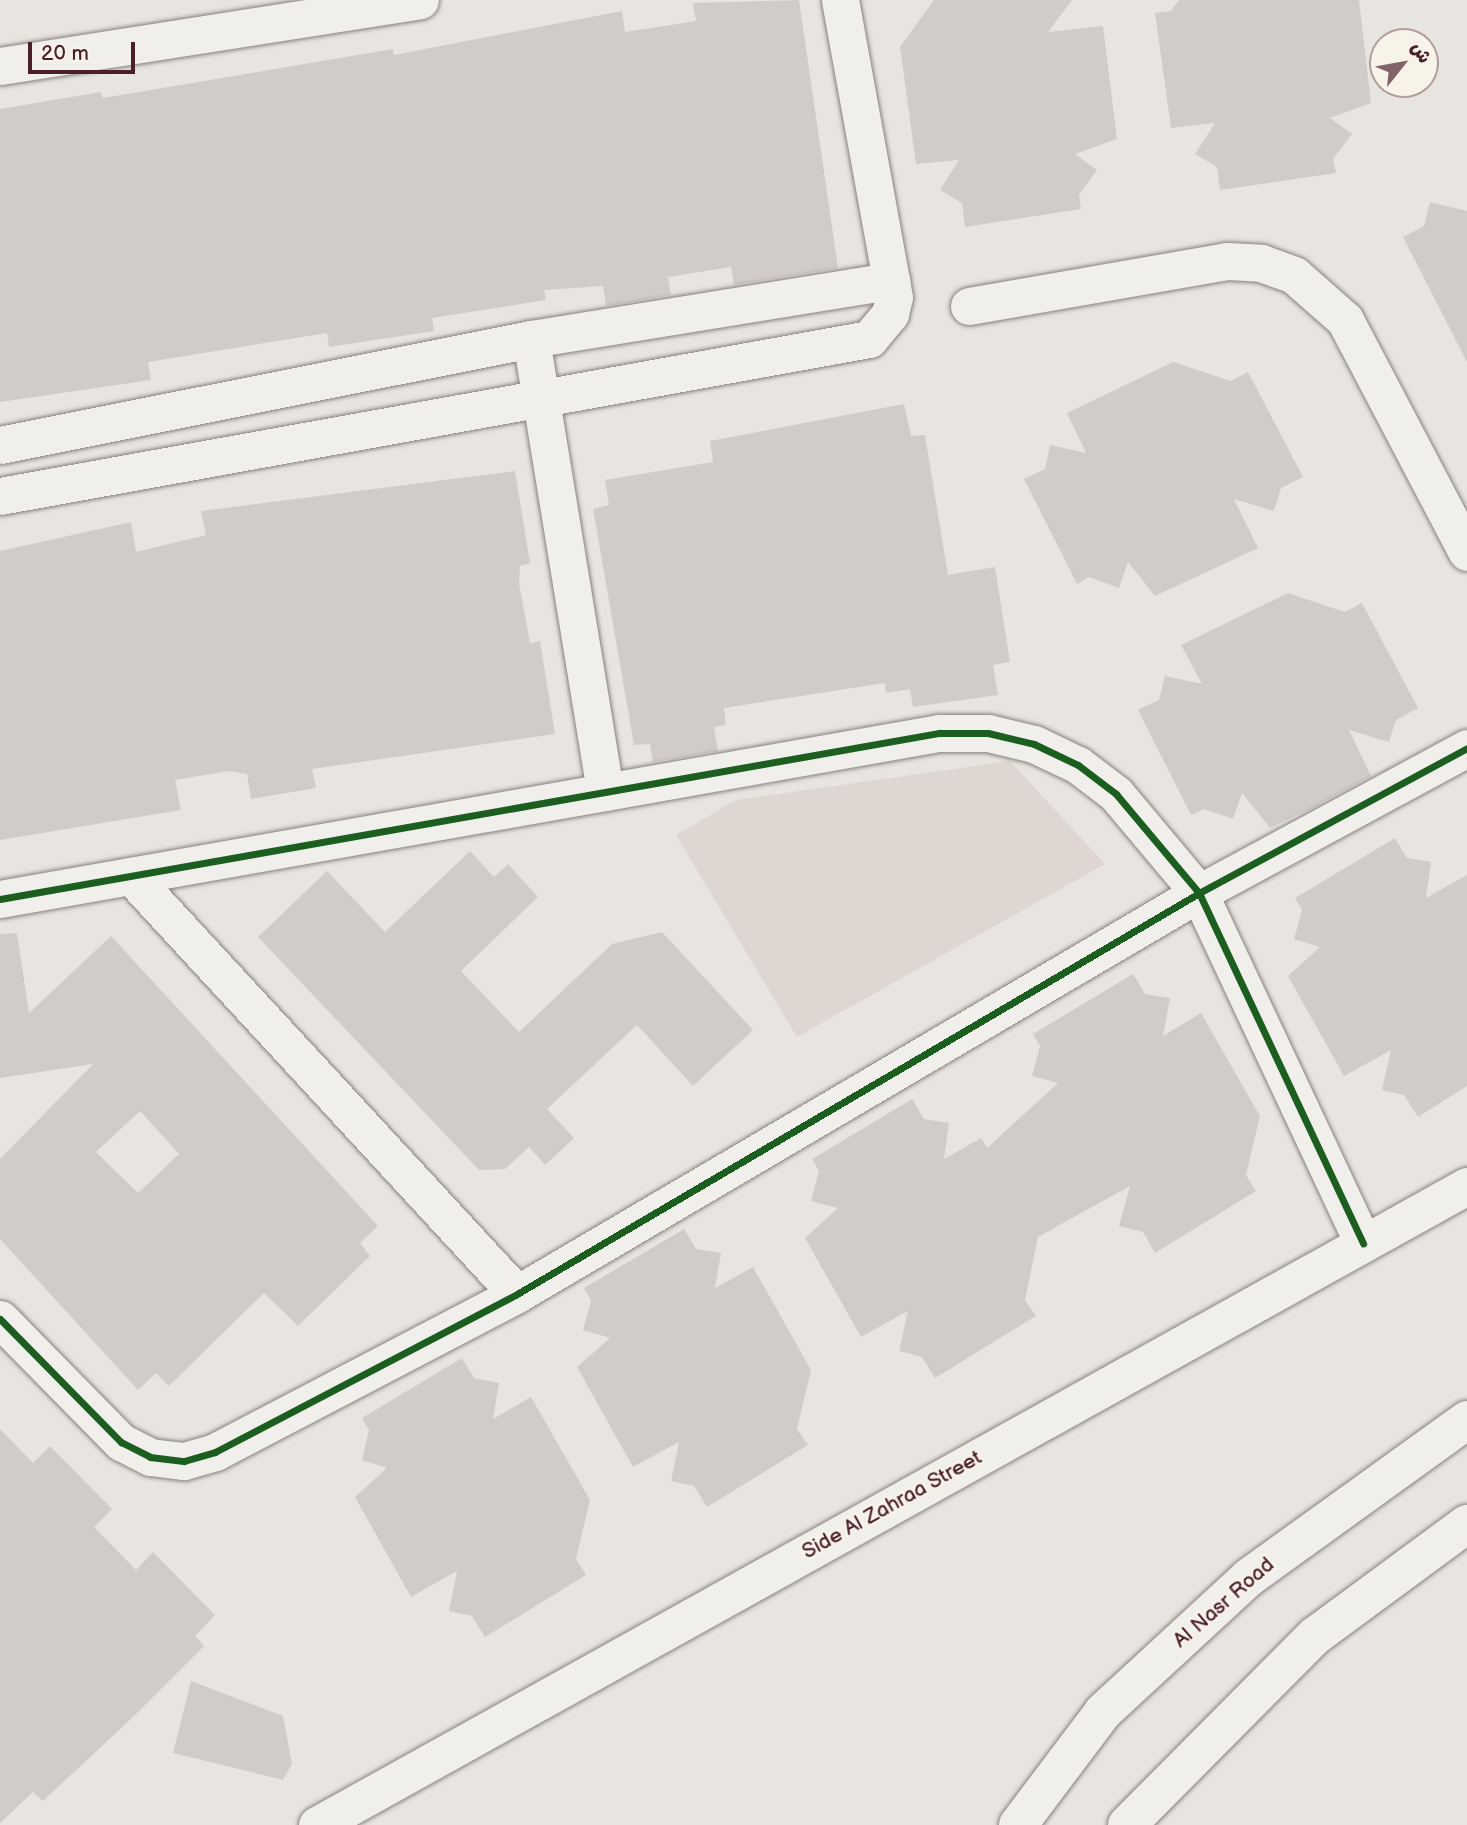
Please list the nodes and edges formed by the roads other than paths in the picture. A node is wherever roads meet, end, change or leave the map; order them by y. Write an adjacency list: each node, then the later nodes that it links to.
1 (840, 0): 4 (street)
2 (410, 1): 3 (street)
3 (0, 66)
4 (891, 281): 6 (street); 7 (street)
5 (969, 306): 10 (street)
6 (531, 339): 7 (street); 8 (street)
7 (541, 397): 9 (street); 12 (street)
8 (0, 445)
9 (0, 496)
10 (1467, 552)
11 (1467, 748): 14 (street)
12 (605, 792): 13 (street); 14 (street)
13 (131, 876): 15 (street); 18 (street)
14 (1199, 893): 17 (street); 18 (street)
15 (0, 899)
16 (1467, 1186): 17 (street, Side Al Zahraa Street)
17 (1363, 1243): 22 (street, Side Al Zahraa Street)
18 (517, 1294): 19 (street)
19 (0, 1319)
20 (1467, 1420): 23 (highway, Al Nasr Road)
21 (1467, 1524): 24 (highway)
22 (317, 1825)
23 (1018, 1825)
24 (1127, 1825)

